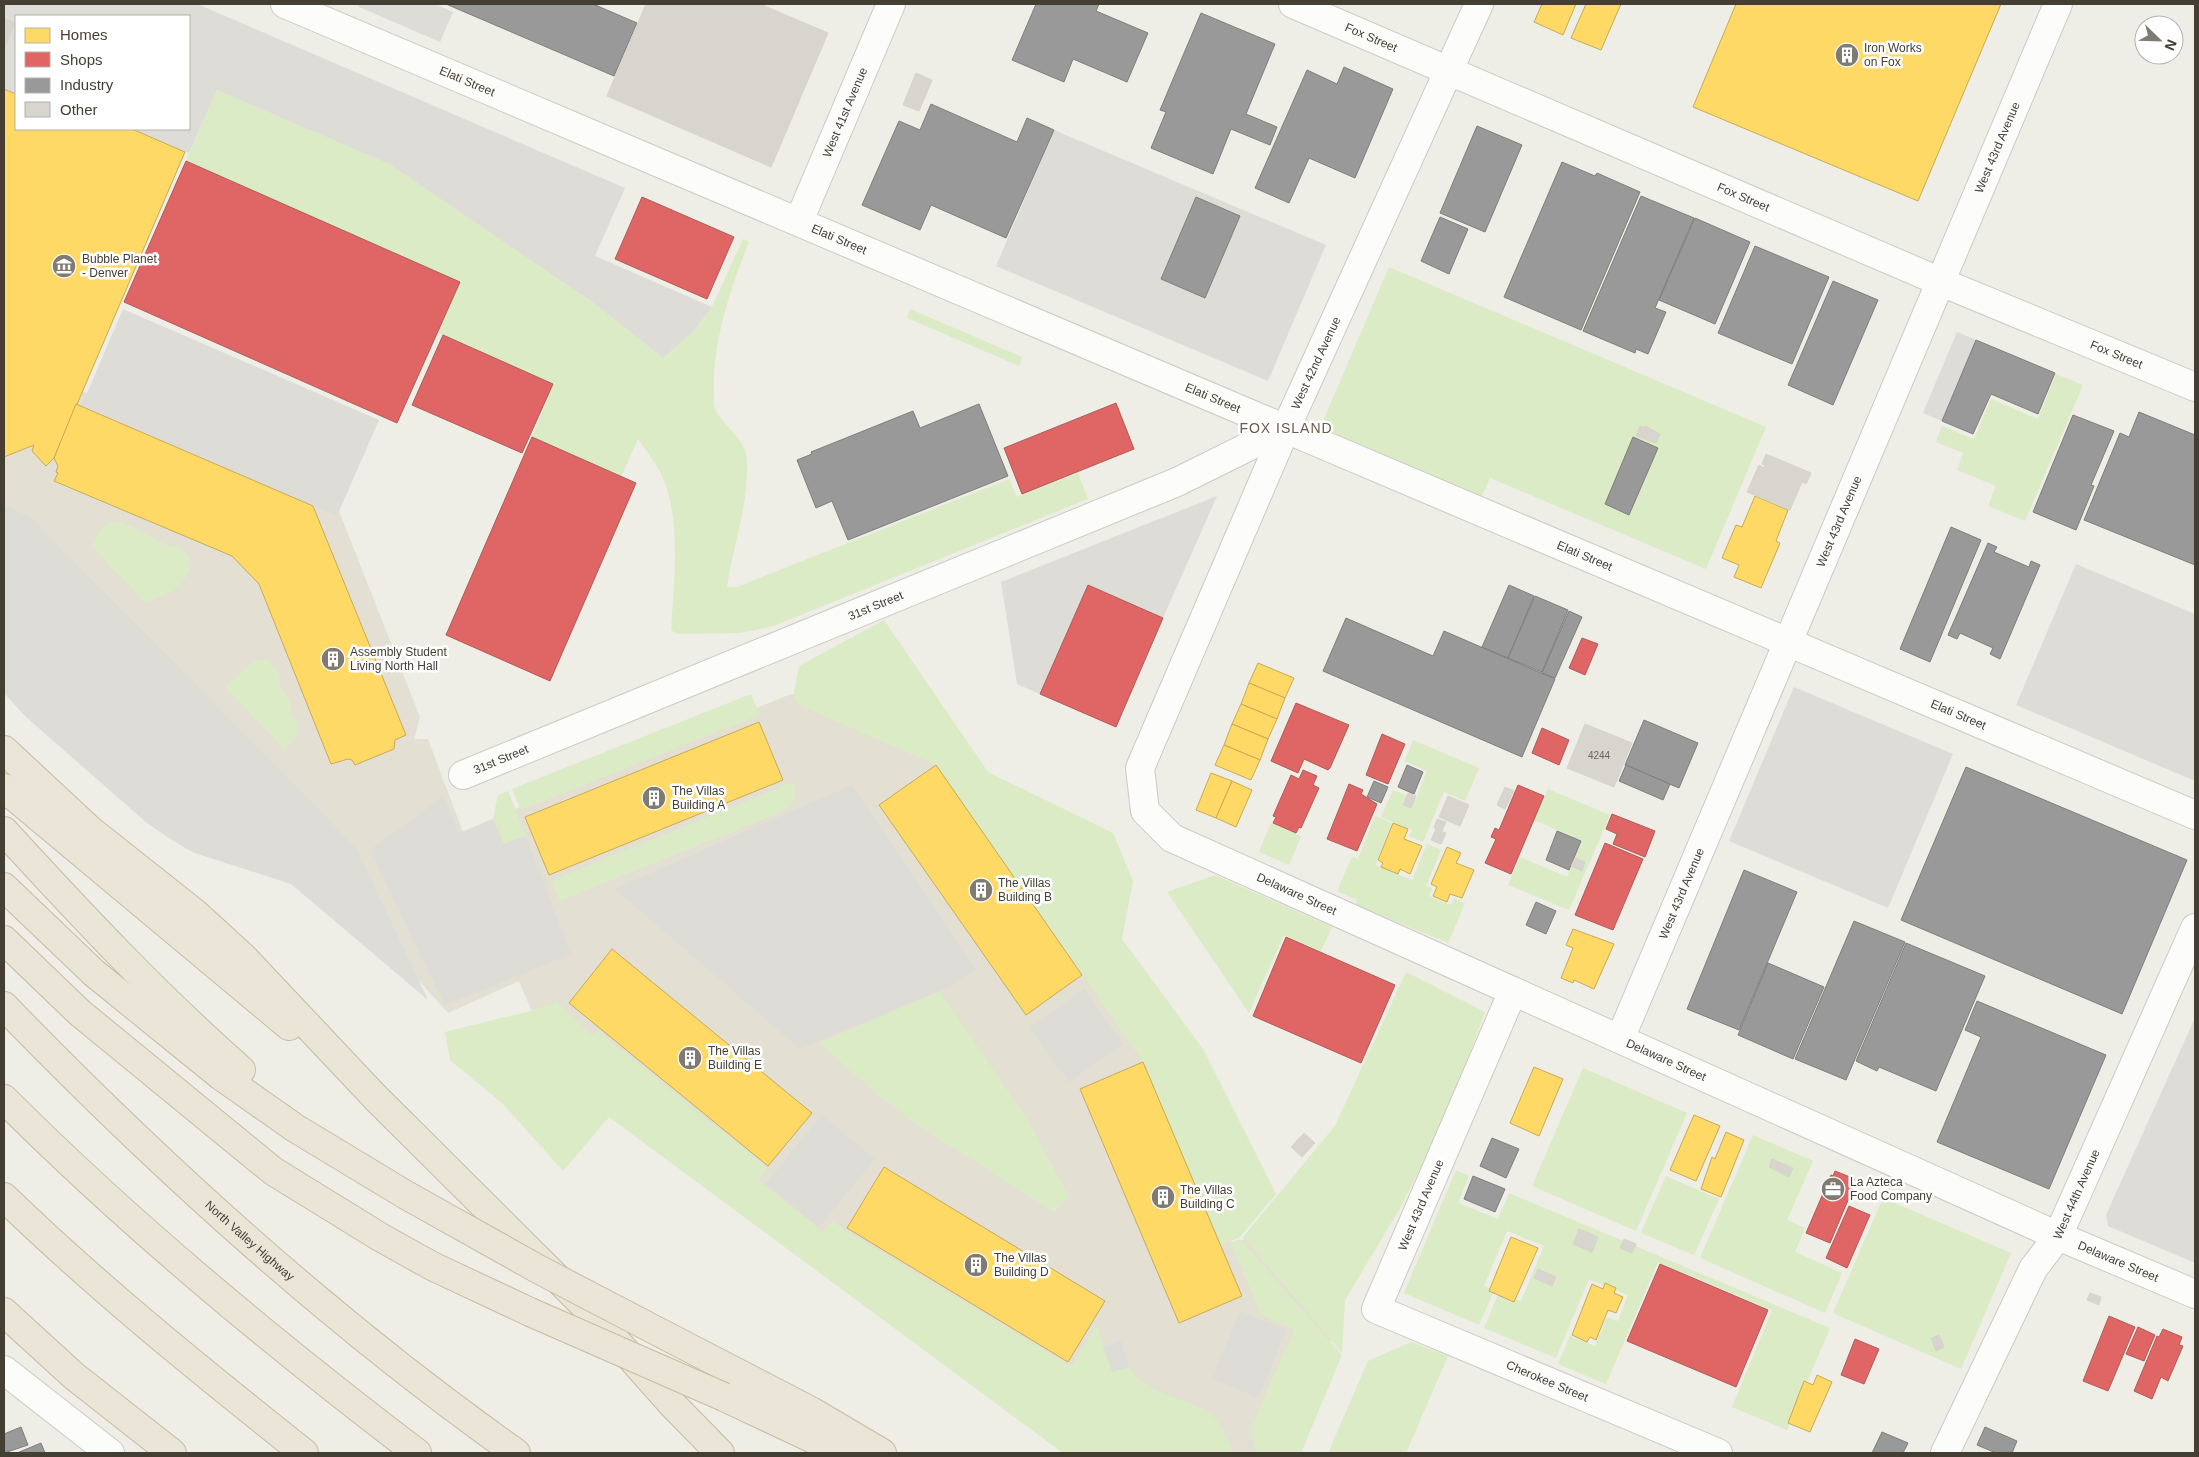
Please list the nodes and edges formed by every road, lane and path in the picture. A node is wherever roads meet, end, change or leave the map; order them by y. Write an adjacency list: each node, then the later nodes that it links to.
1 (892, 4): 7 (street, West 41st Avenue)
2 (1293, 4): 6 (street, Fox Street)
3 (1479, 4): 6 (street, West 42nd Avenue)
4 (2058, 4): 8 (street, West 43rd Avenue)
5 (300, 7): 7 (street, Elati Street)
6 (1449, 71): 8 (street, Fox Street); 10 (street, West 42nd Avenue)
7 (799, 221): 10 (street, Elati Street)
8 (1941, 282): 9 (street, Fox Street); 11 (street, West 43rd Avenue)
9 (2195, 387)
10 (1286, 428): 11 (street, Elati Street); 13 (street, 31st Street); 15 (street, West 42nd Avenue)
11 (1788, 642): 16 (street, Elati Street); 23 (street, West 43rd Avenue)
12 (4, 750): 24 (highway)
13 (463, 775)
14 (4, 788): 24 (highway)
15 (1145, 811): 21 (street, Delaware Street)
16 (2195, 815)
17 (4, 831): 26 (highway)
18 (4, 886): 26 (highway)
19 (2195, 928): 28 (street, West 44th Avenue)
20 (4, 940): 39 (highway, bridge)
21 (1512, 991): 23 (street, Delaware Street); 30 (street, West 43rd Avenue)
22 (4, 1006): 37 (highway, North Valley Highway)
23 (1620, 1039): 28 (street, Delaware Street)
24 (375, 1097): 38 (highway)
25 (4, 1099): 36 (highway)
26 (367, 1171): 40 (highway, bridge)
27 (4, 1198): 35 (highway)
28 (2058, 1236): 29 (street, Delaware Street); 42 (street, West 44th Avenue)
29 (2195, 1294)
30 (1376, 1309): 41 (street, Cherokee Street)
31 (4, 1312): 34 (highway)
32 (4, 1370): 33 (street)
33 (110, 1453)
34 (172, 1453)
35 (304, 1453)
36 (417, 1453)
37 (516, 1453)
38 (720, 1453)
39 (843, 1453)
40 (882, 1453)
41 (1718, 1453)
42 (1945, 1453)

